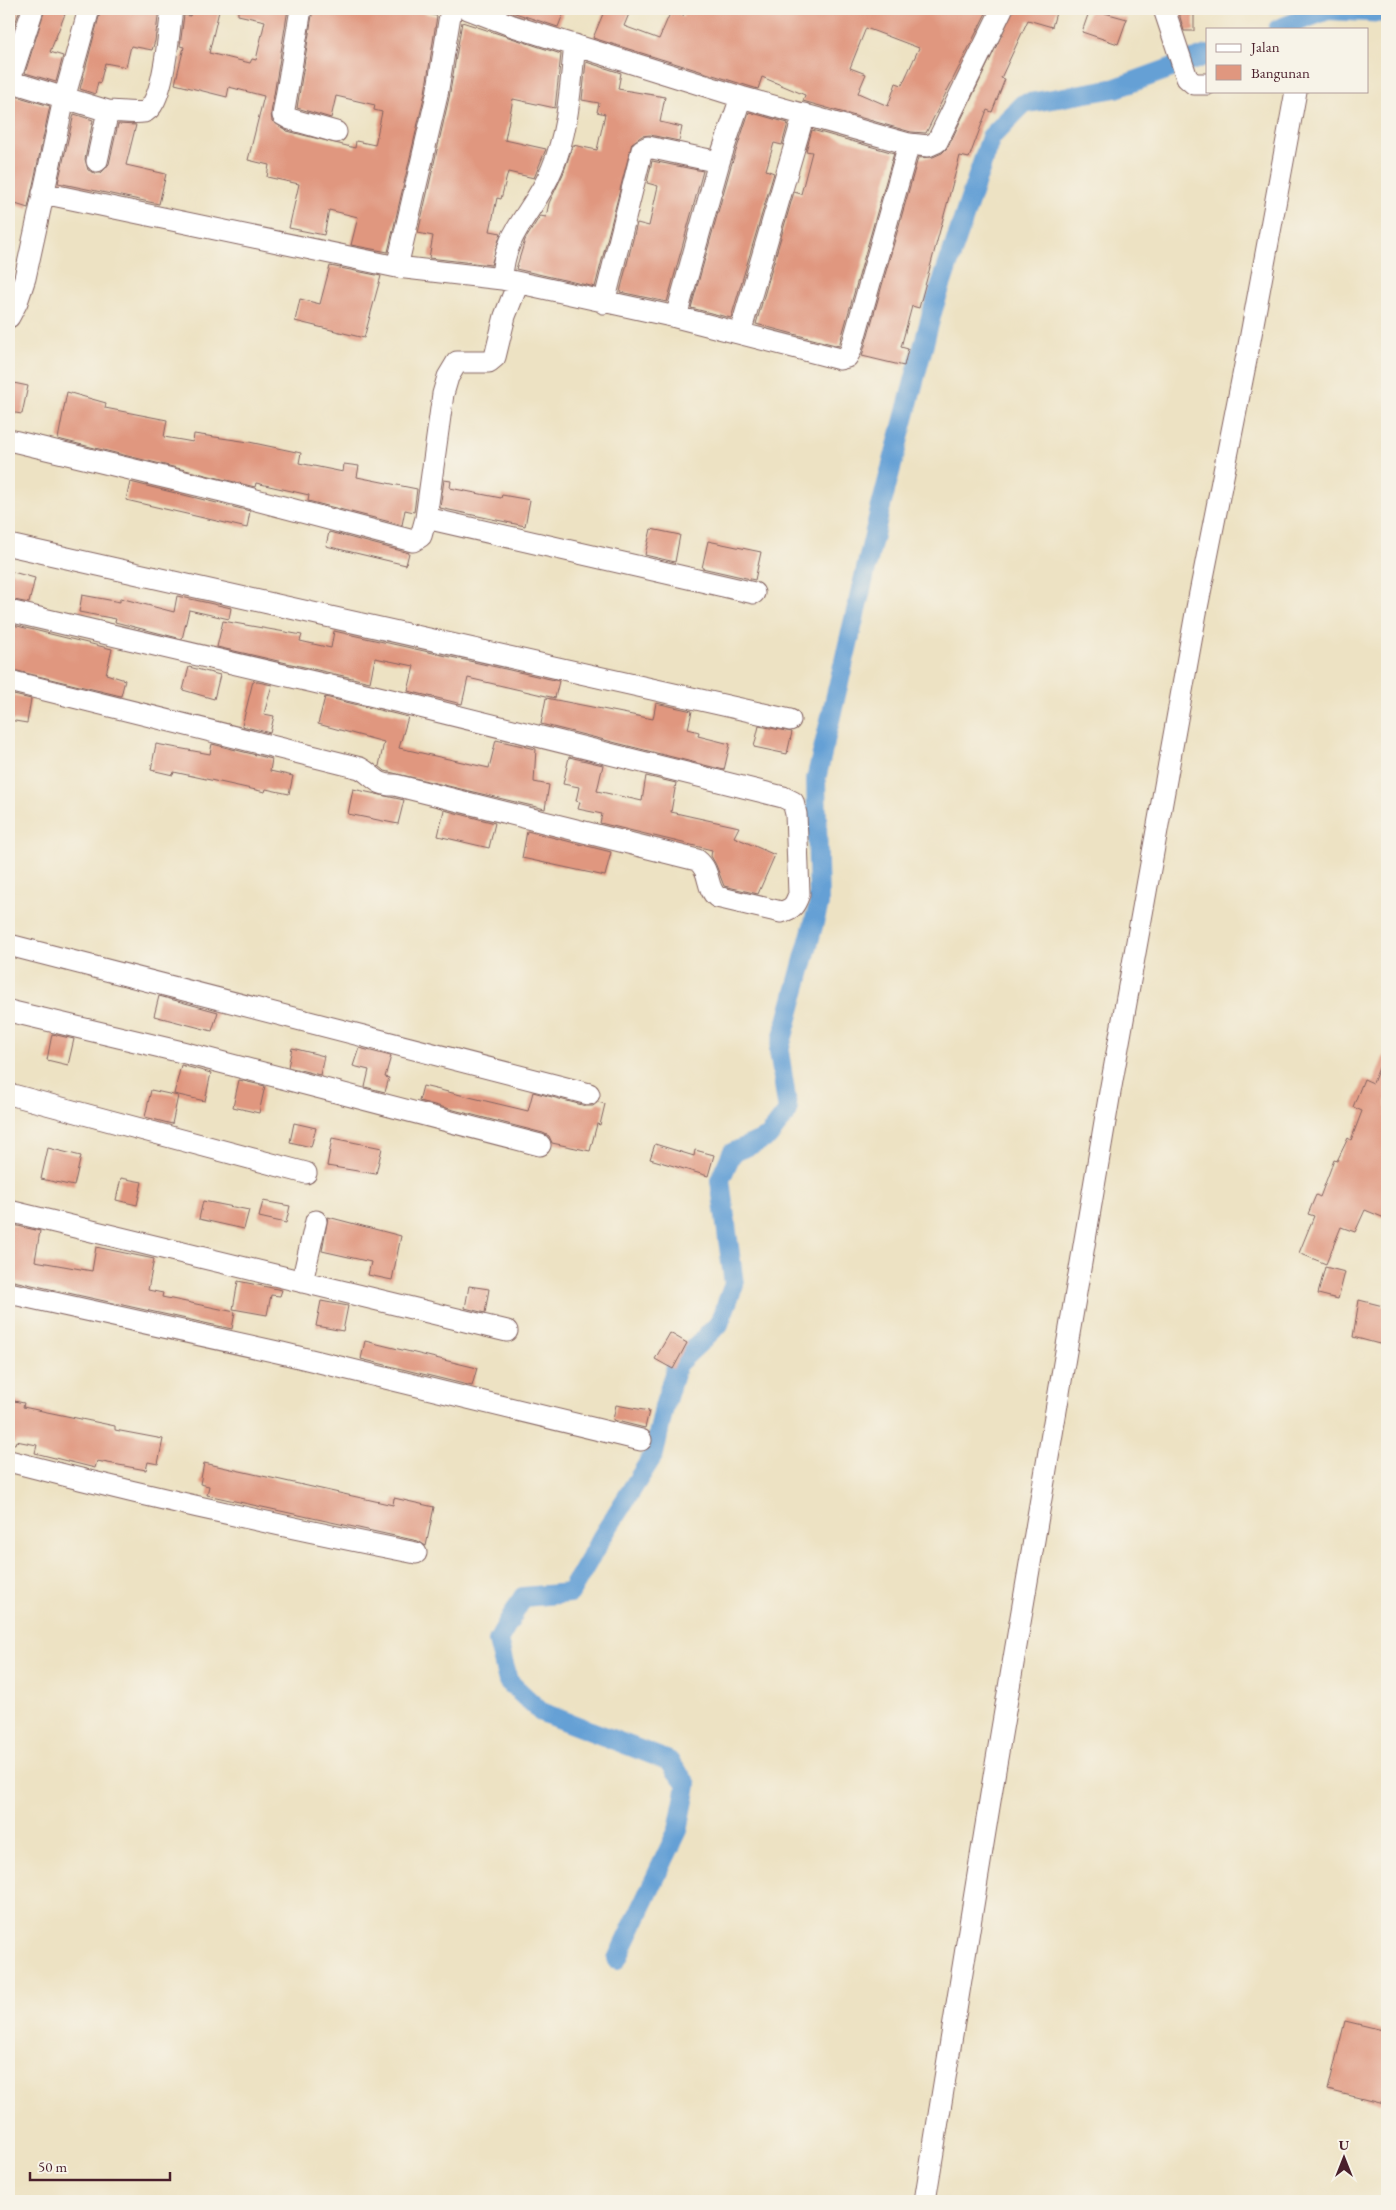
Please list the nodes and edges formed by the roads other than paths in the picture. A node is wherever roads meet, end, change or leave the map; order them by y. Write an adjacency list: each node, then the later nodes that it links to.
1 (33, 9): 12 (street)
2 (89, 9): 15 (street)
3 (172, 9): 16 (street)
4 (301, 9): 18 (street)
5 (451, 9): 23 (street)
6 (468, 9): 9 (street)
7 (1002, 9): 19 (street)
8 (1164, 9): 11 (street)
9 (518, 17): 10 (street)
10 (575, 45): 14 (street); 24 (street)
11 (1197, 81)
12 (9, 82): 15 (street)
13 (1296, 92): 50 (street)
14 (741, 97): 17 (street); 21 (street)
15 (64, 99): 16 (street); 22 (street)
16 (108, 111): 20 (street)
17 (804, 114): 19 (street); 28 (street)
18 (336, 132)
19 (909, 144): 28 (street)
20 (97, 161)
21 (719, 162): 25 (street); 27 (street)
22 (43, 193): 23 (street); 26 (street)
23 (397, 267): 24 (street)
24 (510, 281): 25 (street); 30 (street)
25 (604, 303): 27 (street)
26 (9, 317)
27 (676, 317): 28 (street)
28 (740, 333)
29 (9, 440): 30 (street)
30 (426, 518): 32 (street)
31 (9, 545): 35 (street)
32 (754, 593)
33 (9, 611): 34 (street)
34 (9, 681)
35 (790, 720)
36 (9, 945): 39 (street)
37 (9, 1011): 40 (street)
38 (9, 1094): 41 (street)
39 (590, 1094)
40 (540, 1145)
41 (306, 1172)
42 (9, 1211): 44 (street)
43 (316, 1221): 44 (street)
44 (302, 1282): 46 (street)
45 (9, 1293): 47 (street)
46 (507, 1330)
47 (641, 1440)
48 (9, 1462): 49 (street)
49 (416, 1553)
50 (925, 2201)

